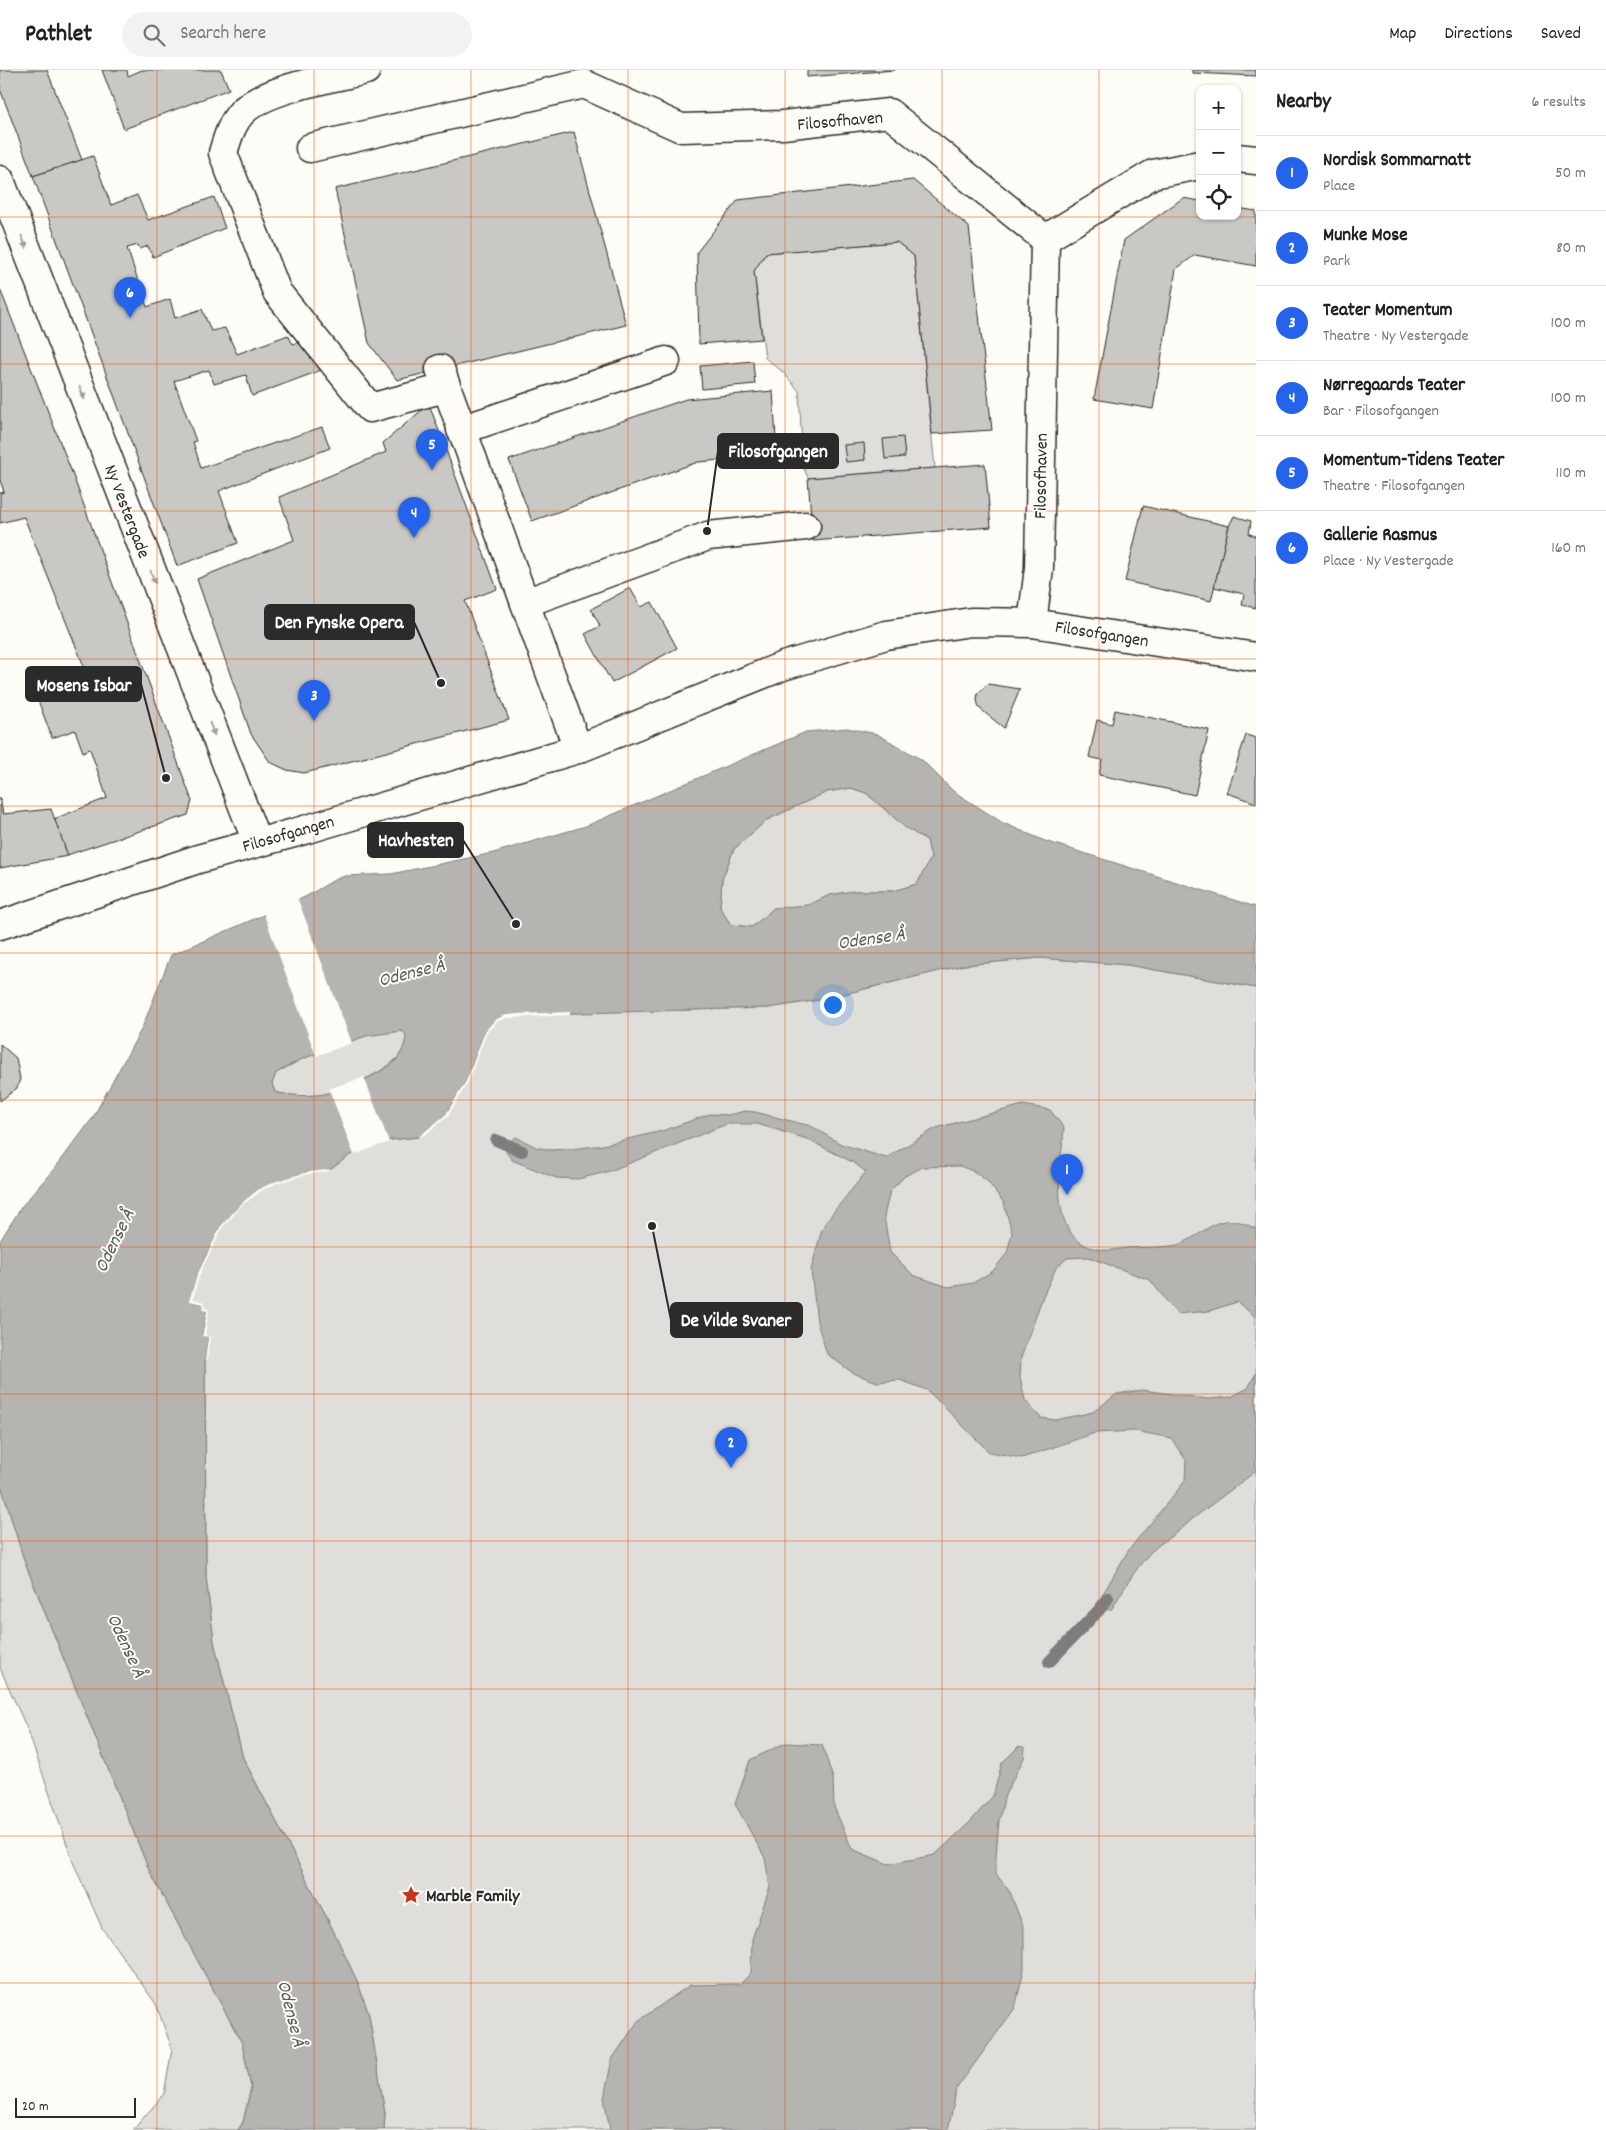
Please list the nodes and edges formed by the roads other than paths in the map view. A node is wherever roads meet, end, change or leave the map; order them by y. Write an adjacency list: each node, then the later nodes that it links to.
1 (366, 70): 9 (street)
2 (310, 148): 7 (street, Filosofhaven)
3 (1241, 158): 4 (street)
4 (1256, 160)
5 (1196, 166): 7 (street)
6 (0, 180): 15 (street, Ny Vestergade, one-way to 15)
7 (1045, 239): 12 (street, Filosofhaven)
8 (666, 361): 9 (street)
9 (461, 430): 11 (street)
10 (806, 526): 11 (street)
11 (525, 603): 14 (street)
12 (1032, 623): 13 (street, Filosofgangen); 14 (street, Filosofgangen)
13 (1256, 657)
14 (578, 748): 15 (street, Filosofgangen)
15 (257, 842): 16 (street, Filosofgangen)
16 (0, 925)

